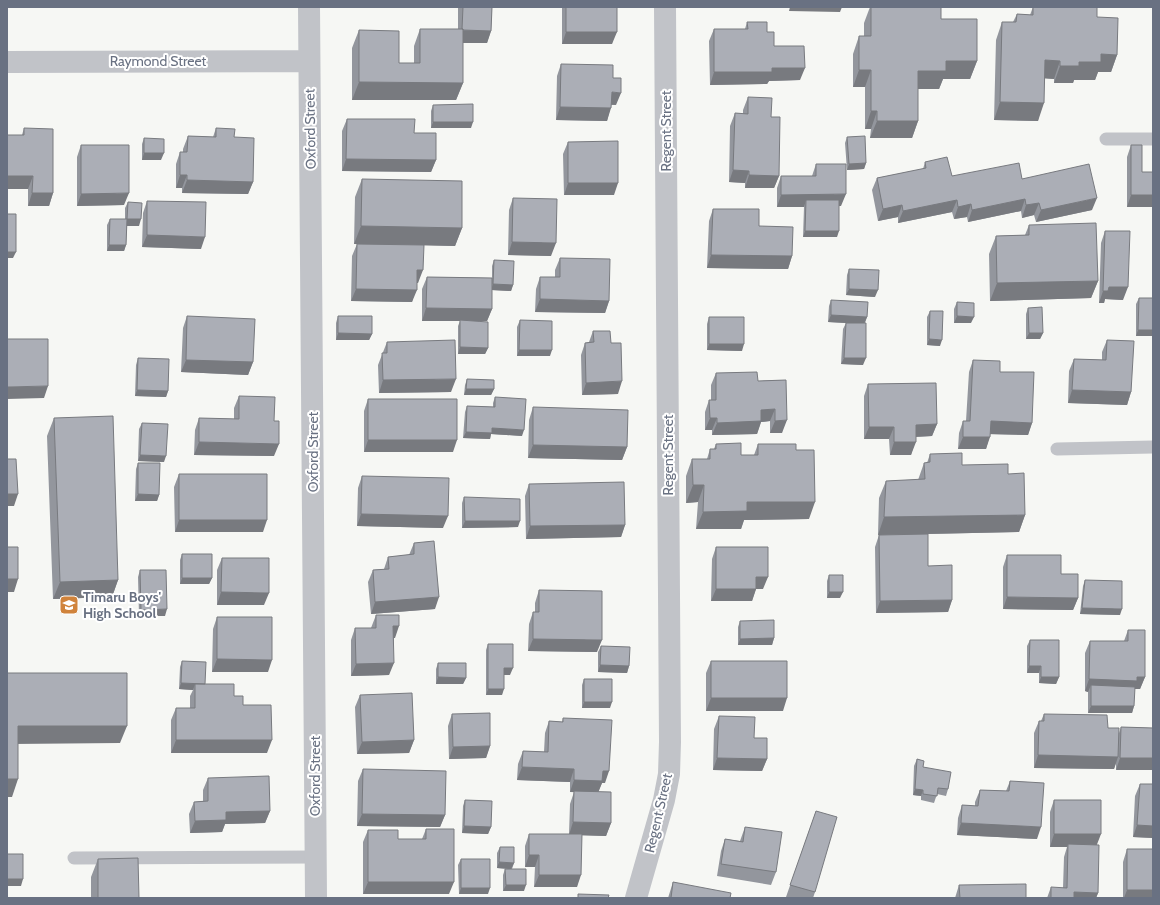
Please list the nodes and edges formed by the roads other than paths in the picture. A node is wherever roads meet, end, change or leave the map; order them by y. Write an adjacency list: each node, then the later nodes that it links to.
1 (309, 7): 3 (street, Oxford Street)
2 (665, 7): 12 (street, Regent Street)
3 (309, 61): 4 (street, Raymond Street); 9 (street, Oxford Street)
4 (7, 62)
5 (1106, 139): 6 (lane)
6 (1153, 139)
7 (1153, 447): 8 (lane)
8 (1057, 449)
9 (316, 857): 10 (lane); 11 (street, Oxford Street)
10 (74, 858)
11 (316, 898)
12 (636, 898)

